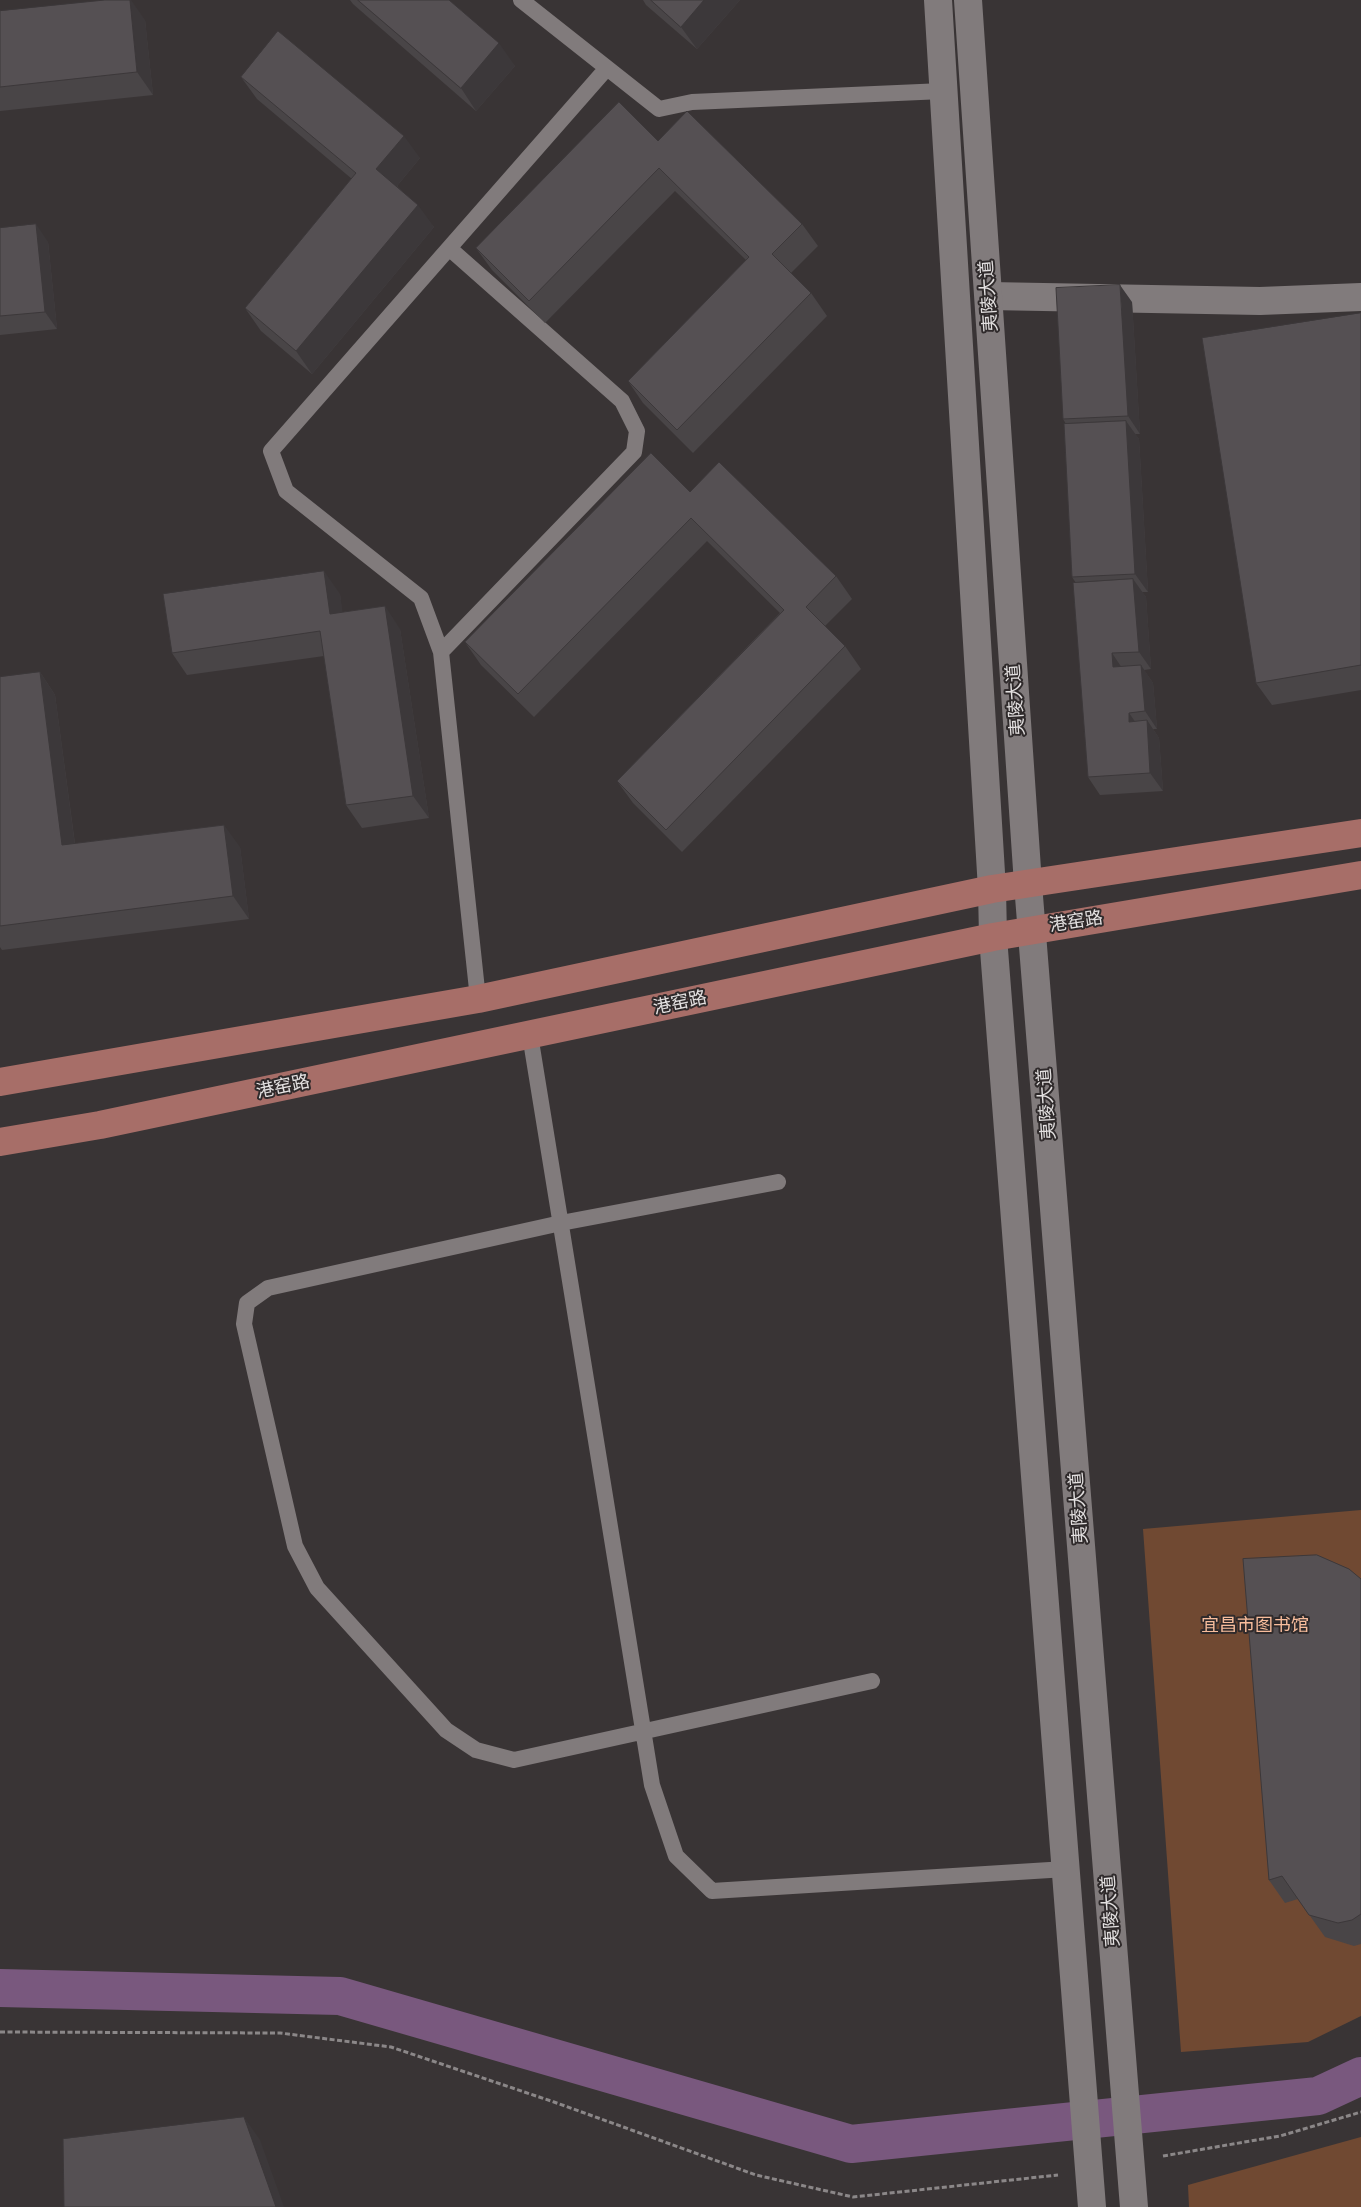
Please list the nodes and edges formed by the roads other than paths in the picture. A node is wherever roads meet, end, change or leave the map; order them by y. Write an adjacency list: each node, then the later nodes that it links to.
1 (521, 0): 4 (lane)
2 (938, 0): 5 (main road, 夷陵大道)
3 (968, 0): 7 (main road, 夷陵大道)
4 (607, 68): 5 (lane); 6 (lane)
5 (943, 91): 13 (main road, 夷陵大道)
6 (449, 248): 9 (lane); 9 (lane)
7 (989, 296): 8 (main road); 12 (main road, 夷陵大道)
8 (1361, 297)
9 (441, 652): 16 (lane)
10 (1361, 833): 12 (main road)
11 (1361, 875): 14 (main road, 港窑路)
12 (1028, 884): 13 (main road); 14 (main road, 夷陵大道)
13 (992, 889): 15 (main road, 夷陵大道); 16 (main road)
14 (1034, 930): 15 (main road, 港窑路); 25 (main road, 夷陵大道)
15 (993, 937): 17 (main road, 港窑路); 24 (main road, 夷陵大道)
16 (478, 999): 18 (main road)
17 (530, 1035): 19 (main road, 港窑路); 21 (lane)
18 (0, 1082)
19 (0, 1142)
20 (778, 1182): 21 (lane)
21 (561, 1223): 23 (lane); 23 (lane)
22 (872, 1681): 23 (lane)
23 (644, 1731): 24 (lane)
24 (1066, 1869): 26 (main road, 夷陵大道)
25 (1133, 2197)
26 (1092, 2200)

